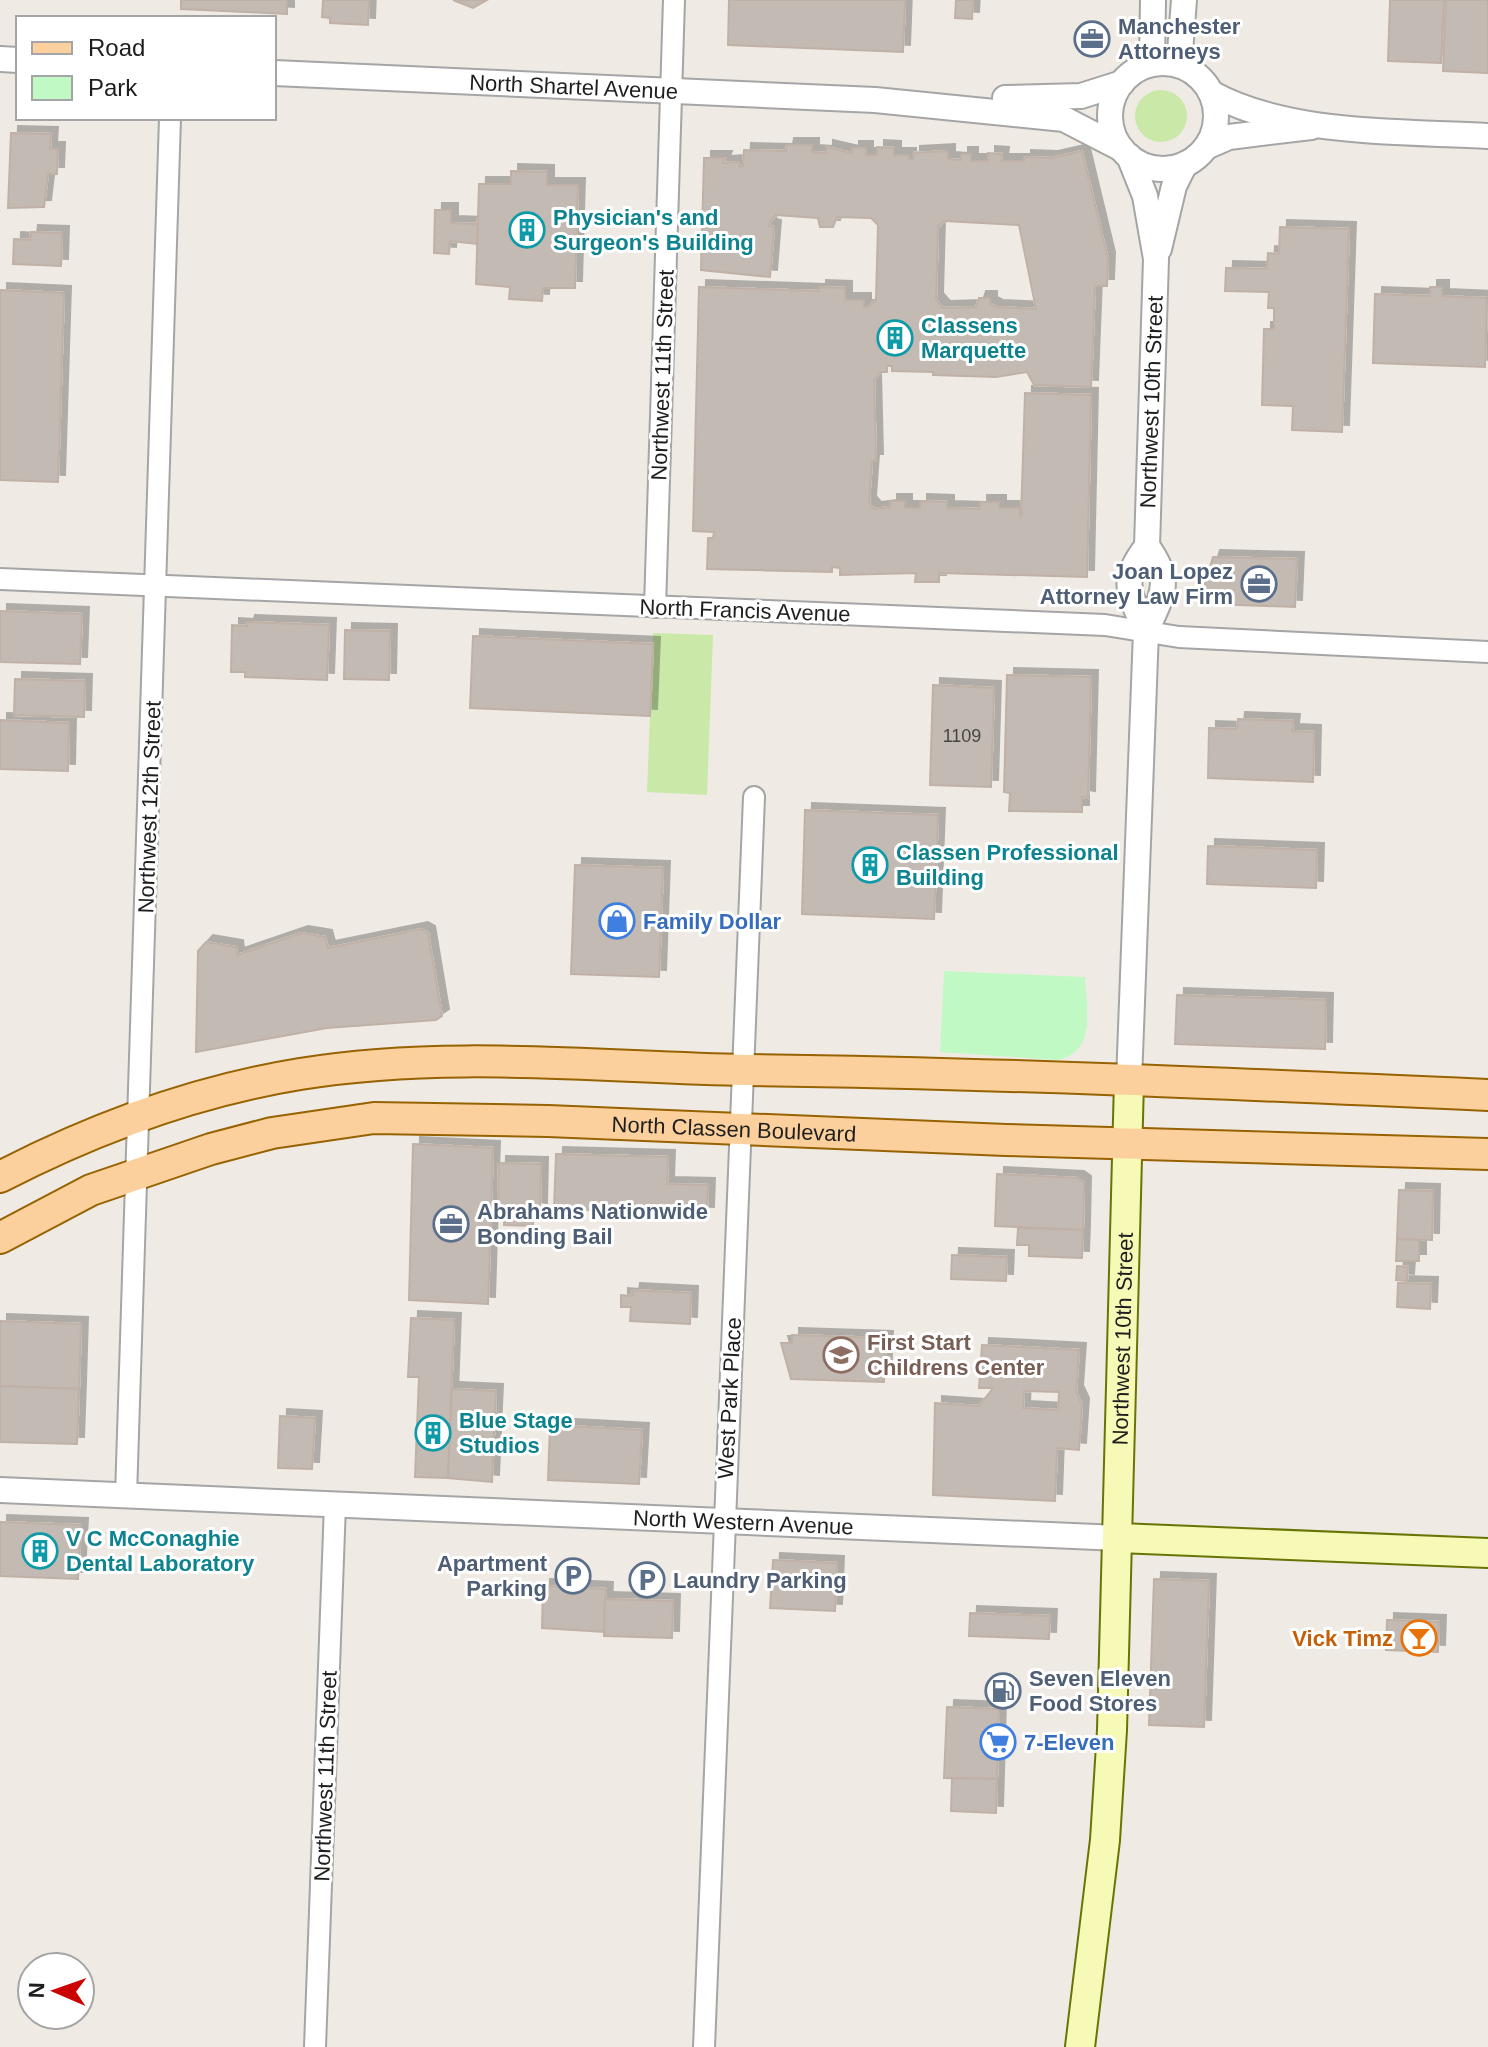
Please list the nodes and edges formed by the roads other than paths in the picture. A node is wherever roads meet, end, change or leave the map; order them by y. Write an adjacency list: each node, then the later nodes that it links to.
1 (674, 0): 8 (street, Northwest 11th Street)
2 (1153, 0): 4 (street)
3 (1184, 0): 5 (street)
4 (1152, 64): 5 (street); 7 (street)
5 (1179, 65): 9 (street)
6 (276, 73): 8 (street, North Shartel Avenue)
7 (1122, 83): 10 (street, North Shartel Avenue); 15 (street)
8 (671, 91): 10 (street, North Shartel Avenue); 20 (street, Northwest 11th Street)
9 (1211, 93): 12 (street); 14 (street)
10 (875, 100): 15 (street, North Shartel Avenue)
11 (170, 120): 19 (street, Northwest 12th Street)
12 (1317, 126): 13 (street); 14 (street)
13 (1488, 136)
14 (1206, 147): 16 (street)
15 (1126, 153): 16 (street); 17 (street, Northwest 10th Street)
16 (1185, 164): 17 (street, Northwest 10th Street)
17 (1156, 259): 21 (street, Northwest 10th Street)
18 (0, 579): 19 (street, North Francis Avenue)
19 (155, 586): 20 (street, North Francis Avenue); 27 (street, Northwest 12th Street)
20 (655, 607): 21 (street, North Francis Avenue)
21 (1146, 631): 22 (street, North Francis Avenue); 25 (street, Northwest 10th Street)
22 (1488, 652)
23 (754, 797): 24 (street, West Park Place)
24 (745, 1070): 25 (main road); 27 (main road); 28 (street, West Park Place)
25 (1129, 1081): 26 (main road); 29 (main road, Northwest 10th Street)
26 (1488, 1095)
27 (139, 1117): 31 (street, Northwest 12th Street); 32 (main road)
28 (741, 1129): 29 (main road, North Classen Boulevard); 31 (main road, North Classen Boulevard); 37 (street, West Park Place)
29 (1130, 1145): 30 (main road, North Classen Boulevard); 38 (main road, Northwest 10th Street)
30 (1488, 1154)
31 (137, 1174): 33 (main road, North Classen Boulevard); 35 (street, Northwest 12th Street)
32 (0, 1177)
33 (0, 1238)
34 (0, 1490): 35 (street, North Western Avenue)
35 (126, 1496): 36 (street, North Western Avenue)
36 (335, 1504): 37 (street, North Western Avenue); 40 (street, Northwest 11th Street)
37 (724, 1521): 38 (street, North Western Avenue); 41 (street, West Park Place)
38 (1119, 1538): 39 (main road, North Western Avenue); 42 (main road, Northwest 10th Street)
39 (1488, 1553)
40 (315, 2047)
41 (704, 2047)
42 (1080, 2047)

